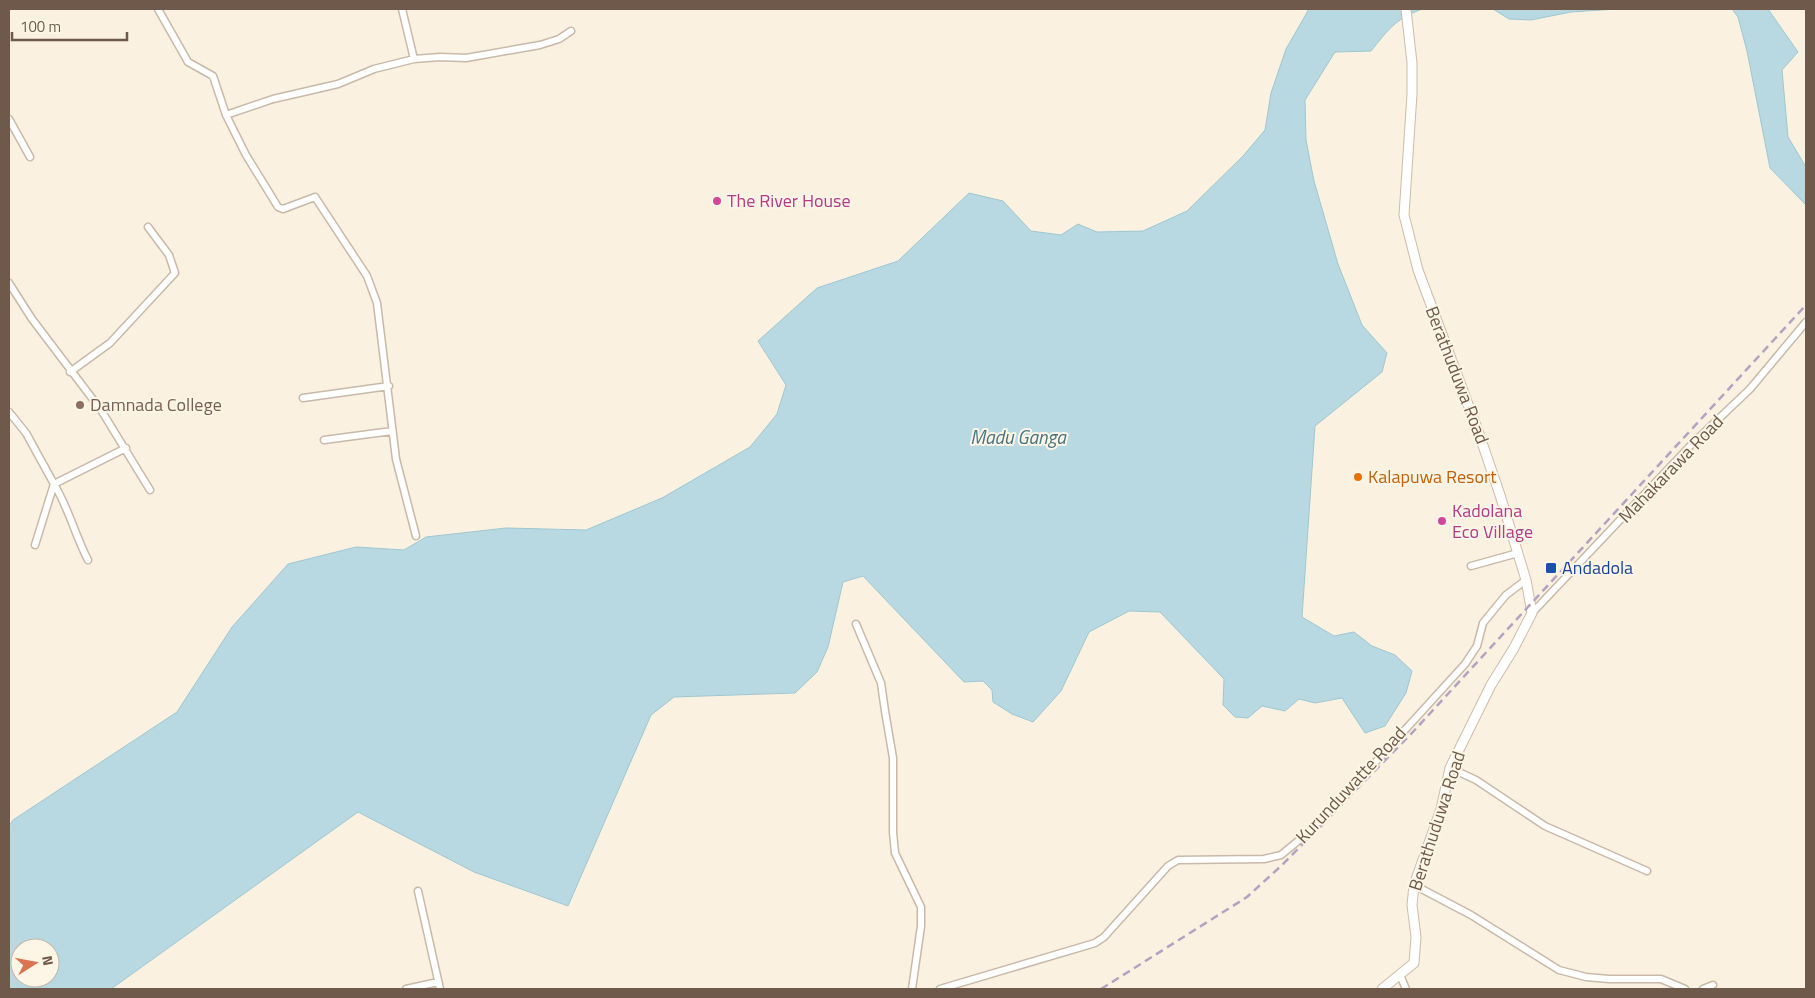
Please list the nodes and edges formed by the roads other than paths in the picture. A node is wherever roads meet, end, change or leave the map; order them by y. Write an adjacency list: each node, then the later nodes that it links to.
1 (158, 9): 6 (street)
2 (402, 9): 5 (street)
3 (1406, 13): 23 (street, Berathuduwa Road)
4 (571, 31): 5 (street)
5 (414, 59): 6 (street)
6 (226, 115): 13 (street)
7 (9, 119): 8 (street)
8 (30, 157)
9 (148, 227): 12 (street)
10 (9, 283): 12 (street)
11 (1806, 322): 27 (street, Mahakarawa Road)
12 (70, 372): 18 (street)
13 (389, 386): 14 (street); 16 (street)
14 (303, 398)
15 (9, 412): 19 (street)
16 (392, 431): 17 (street); 21 (street)
17 (324, 440)
18 (126, 448): 19 (street); 20 (street)
19 (54, 484): 22 (street); 24 (street)
20 (150, 490)
21 (416, 536)
22 (35, 545)
23 (1518, 553): 25 (street); 26 (street, Berathuduwa Road)
24 (88, 560)
25 (1472, 566)
26 (1526, 580): 27 (street, Berathuduwa Road); 39 (street, Kurunduwatte Road)
27 (1532, 613): 29 (street, Berathuduwa Road)
28 (856, 624): 38 (street)
29 (1450, 768): 30 (street); 31 (street, Berathuduwa Road)
30 (1647, 871)
31 (1414, 886): 33 (street, Berathuduwa Road); 42 (street)
32 (418, 891): 34 (street)
33 (1400, 975): 40 (street, Berathuduwa Road); 41 (street)
34 (438, 982): 36 (street); 37 (street)
35 (1713, 985): 43 (street)
36 (406, 989)
37 (440, 989)
38 (912, 989)
39 (940, 989)
40 (1382, 989)
41 (1406, 989)
42 (1685, 989)
43 (1703, 989)

